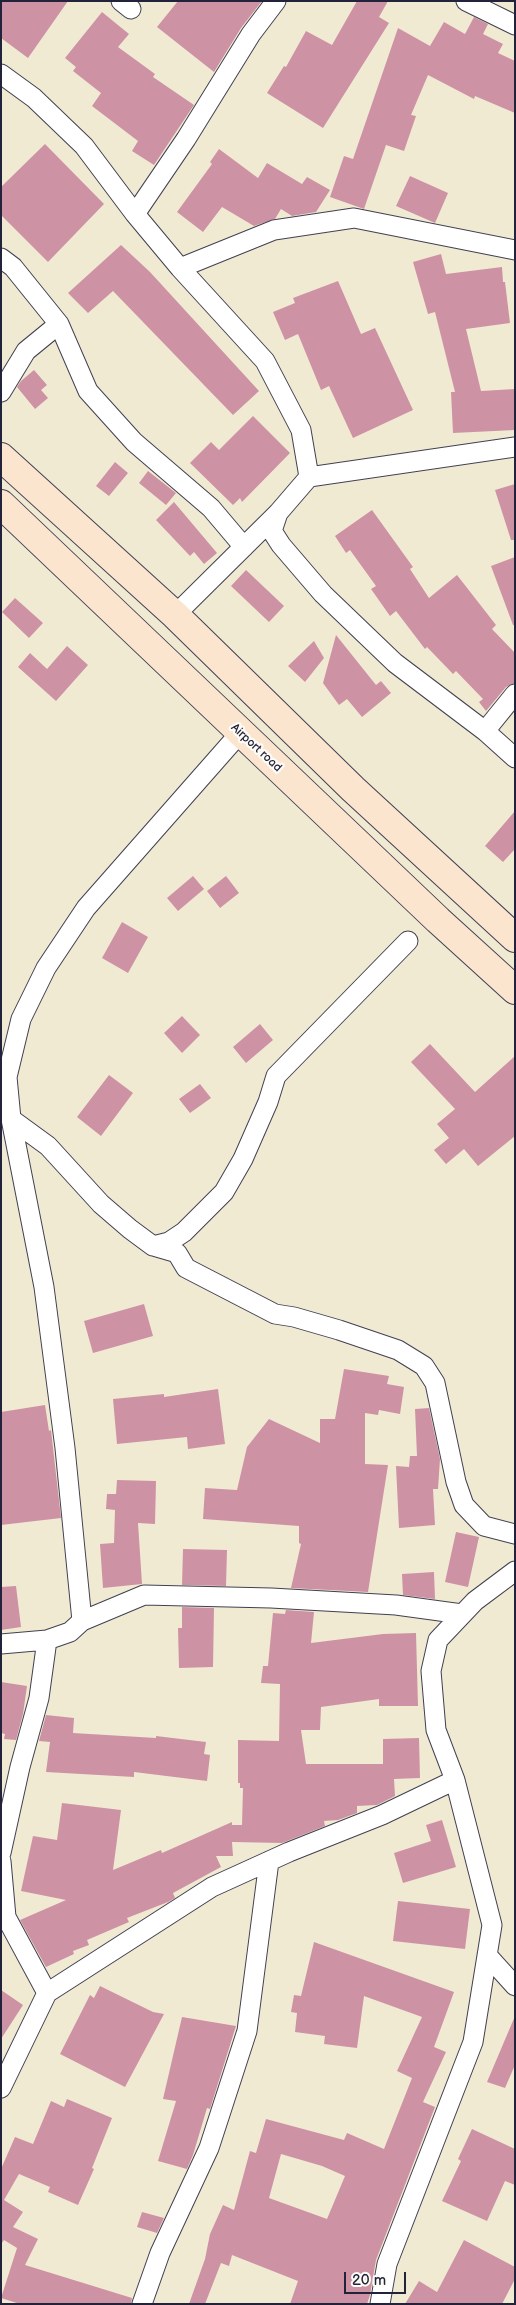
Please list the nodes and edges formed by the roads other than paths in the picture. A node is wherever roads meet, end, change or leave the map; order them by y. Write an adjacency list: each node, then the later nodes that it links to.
1 (276, 1): 5 (street)
2 (466, 1): 3 (street)
3 (515, 25)
4 (1, 74): 5 (street)
5 (135, 214): 8 (street)
6 (515, 250): 8 (street)
7 (1, 258): 9 (street)
8 (180, 268): 13 (street)
9 (59, 324): 10 (street); 16 (street)
10 (1, 392)
11 (515, 448): 13 (street)
12 (1, 457): 17 (main road)
13 (309, 478): 15 (street)
14 (1, 504): 20 (main road, Airport road)
15 (278, 513): 16 (street); 19 (street)
16 (244, 547): 17 (street)
17 (175, 615): 22 (main road)
18 (515, 694): 19 (street)
19 (485, 731): 21 (street)
20 (240, 733): 23 (main road, Airport road); 27 (street)
21 (515, 758)
22 (404, 836): 23 (main road); 24 (main road)
23 (379, 864): 26 (main road, Airport road)
24 (515, 938)
25 (408, 941): 29 (street)
26 (515, 990)
27 (4, 1076): 28 (street)
28 (11, 1120): 29 (street); 33 (street)
29 (152, 1246): 30 (street)
30 (515, 1534)
31 (515, 1571): 32 (street)
32 (462, 1614): 33 (street); 36 (street)
33 (82, 1621): 34 (street)
34 (47, 1640): 35 (street); 37 (street)
35 (1, 1644)
36 (455, 1780): 39 (street); 41 (street)
37 (1, 1853)
38 (1, 1862): 40 (street)
39 (269, 1862): 43 (street); 45 (street)
40 (4, 1917): 43 (street)
41 (487, 1956): 42 (street); 46 (street)
42 (515, 1986)
43 (47, 1993): 44 (street)
44 (1, 2088)
45 (142, 2304)
46 (380, 2304)

